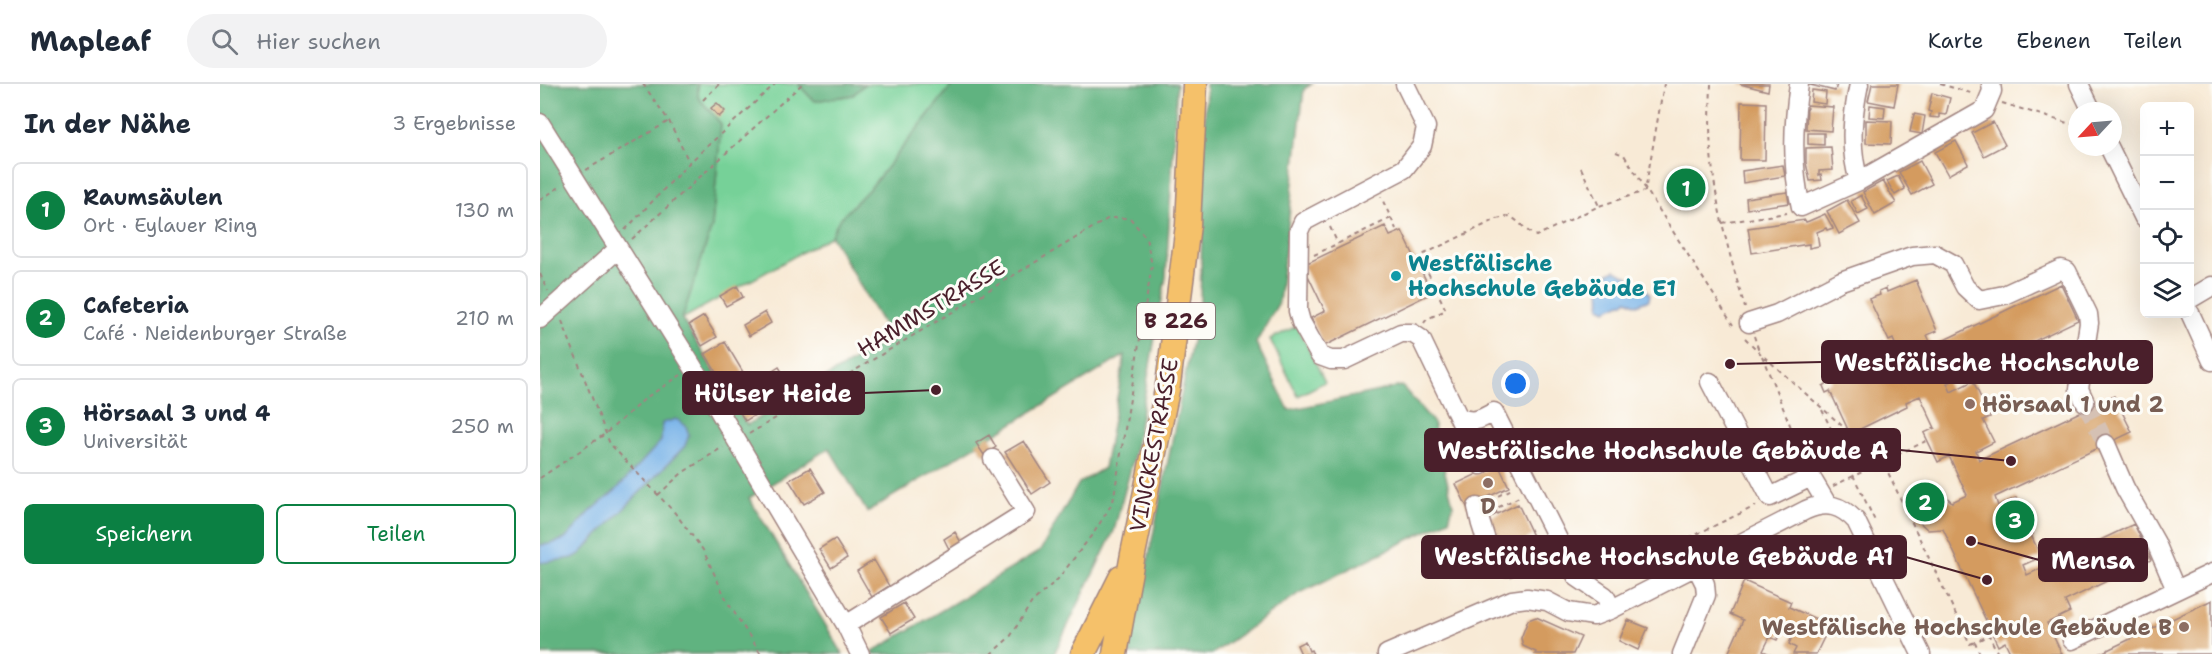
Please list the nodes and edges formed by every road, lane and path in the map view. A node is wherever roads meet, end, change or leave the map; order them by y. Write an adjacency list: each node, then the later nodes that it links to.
1 (644, 84): 16 (path)
2 (719, 84): 14 (path)
3 (775, 84): 20 (path)
4 (802, 84): 34 (path)
5 (1195, 84): 67 (main road, VINCKESTRASSE / B 226)
6 (1405, 84): 24 (street)
7 (1664, 84): 26 (path)
8 (1711, 84): 30 (path)
9 (1799, 84): 27 (street)
10 (1859, 84): 23 (street)
11 (1940, 84): 13 (path)
12 (2079, 84): 15 (street)
13 (1990, 92): 17 (path); 23 (street)
14 (703, 100)
15 (2088, 102)
16 (669, 121): 20 (path); 22 (path)
17 (2068, 122)
18 (540, 123): 22 (street)
19 (2114, 156): 28 (street)
20 (689, 163): 34 (path)
21 (1581, 168): 26 (path)
22 (575, 176): 25 (path); 34 (street)
23 (1859, 180): 27 (street)
24 (1374, 184): 29 (path); 43 (street)
25 (540, 200)
26 (1599, 206): 43 (path)
27 (1801, 207): 30 (path)
28 (2141, 210)
29 (1391, 218): 32 (path); 33 (path)
30 (1722, 223): 42 (path)
31 (1330, 227): 33 (path)
32 (1396, 229)
33 (1338, 244): 35 (path)
34 (618, 249): 39 (street); 45 (street)
35 (1306, 259)
36 (540, 274): 39 (path)
37 (2212, 286): 38 (street)
38 (2194, 297)
39 (555, 306): 41 (street); 50 (path)
40 (2192, 318): 44 (street)
41 (540, 319)
42 (1749, 323): 47 (street); 60 (path)
43 (1415, 335): 49 (street)
44 (2212, 361)
45 (693, 367): 50 (path); 51 (street)
46 (1710, 382): 62 (street)
47 (2085, 402)
48 (1821, 407): 57 (path)
49 (1458, 416): 56 (street); 59 (street)
50 (605, 434): 58 (path); 61 (path)
51 (737, 439): 61 (path, HAMMSTRASSE); 72 (street); 77 (path, HAMMSTRASSE)
52 (1928, 440): 55 (path)
53 (2106, 444): 70 (street)
54 (993, 459): 72 (street)
55 (1883, 462): 57 (path); 74 (path)
56 (1481, 465)
57 (1854, 476): 60 (path); 64 (path)
58 (540, 478)
59 (1525, 488): 63 (path); 65 (path); 66 (street)
60 (1819, 492): 62 (street); 68 (street); 82 (street)
61 (658, 495): 75 (path)
62 (1770, 497): 66 (path)
63 (1476, 507): 66 (street)
64 (1871, 511)
65 (1497, 514)
66 (1563, 549): 71 (street)
67 (1133, 554): 78 (main road, VINCKESTRASSE / B 226); 79 (main road, VINCKESTRASSE / B 226)
68 (1696, 566): 71 (street); 81 (street)
69 (2212, 573): 70 (street)
70 (2176, 590): 73 (street)
71 (1612, 609): 80 (street)
72 (846, 625): 76 (street)
73 (2072, 640)
74 (1974, 642): 83 (path); 84 (path)
75 (761, 654)
76 (860, 654)
77 (991, 654)
78 (1083, 654)
79 (1115, 654)
80 (1387, 654)
81 (1682, 654)
82 (1921, 654)
83 (1980, 654)
84 (1998, 654)

